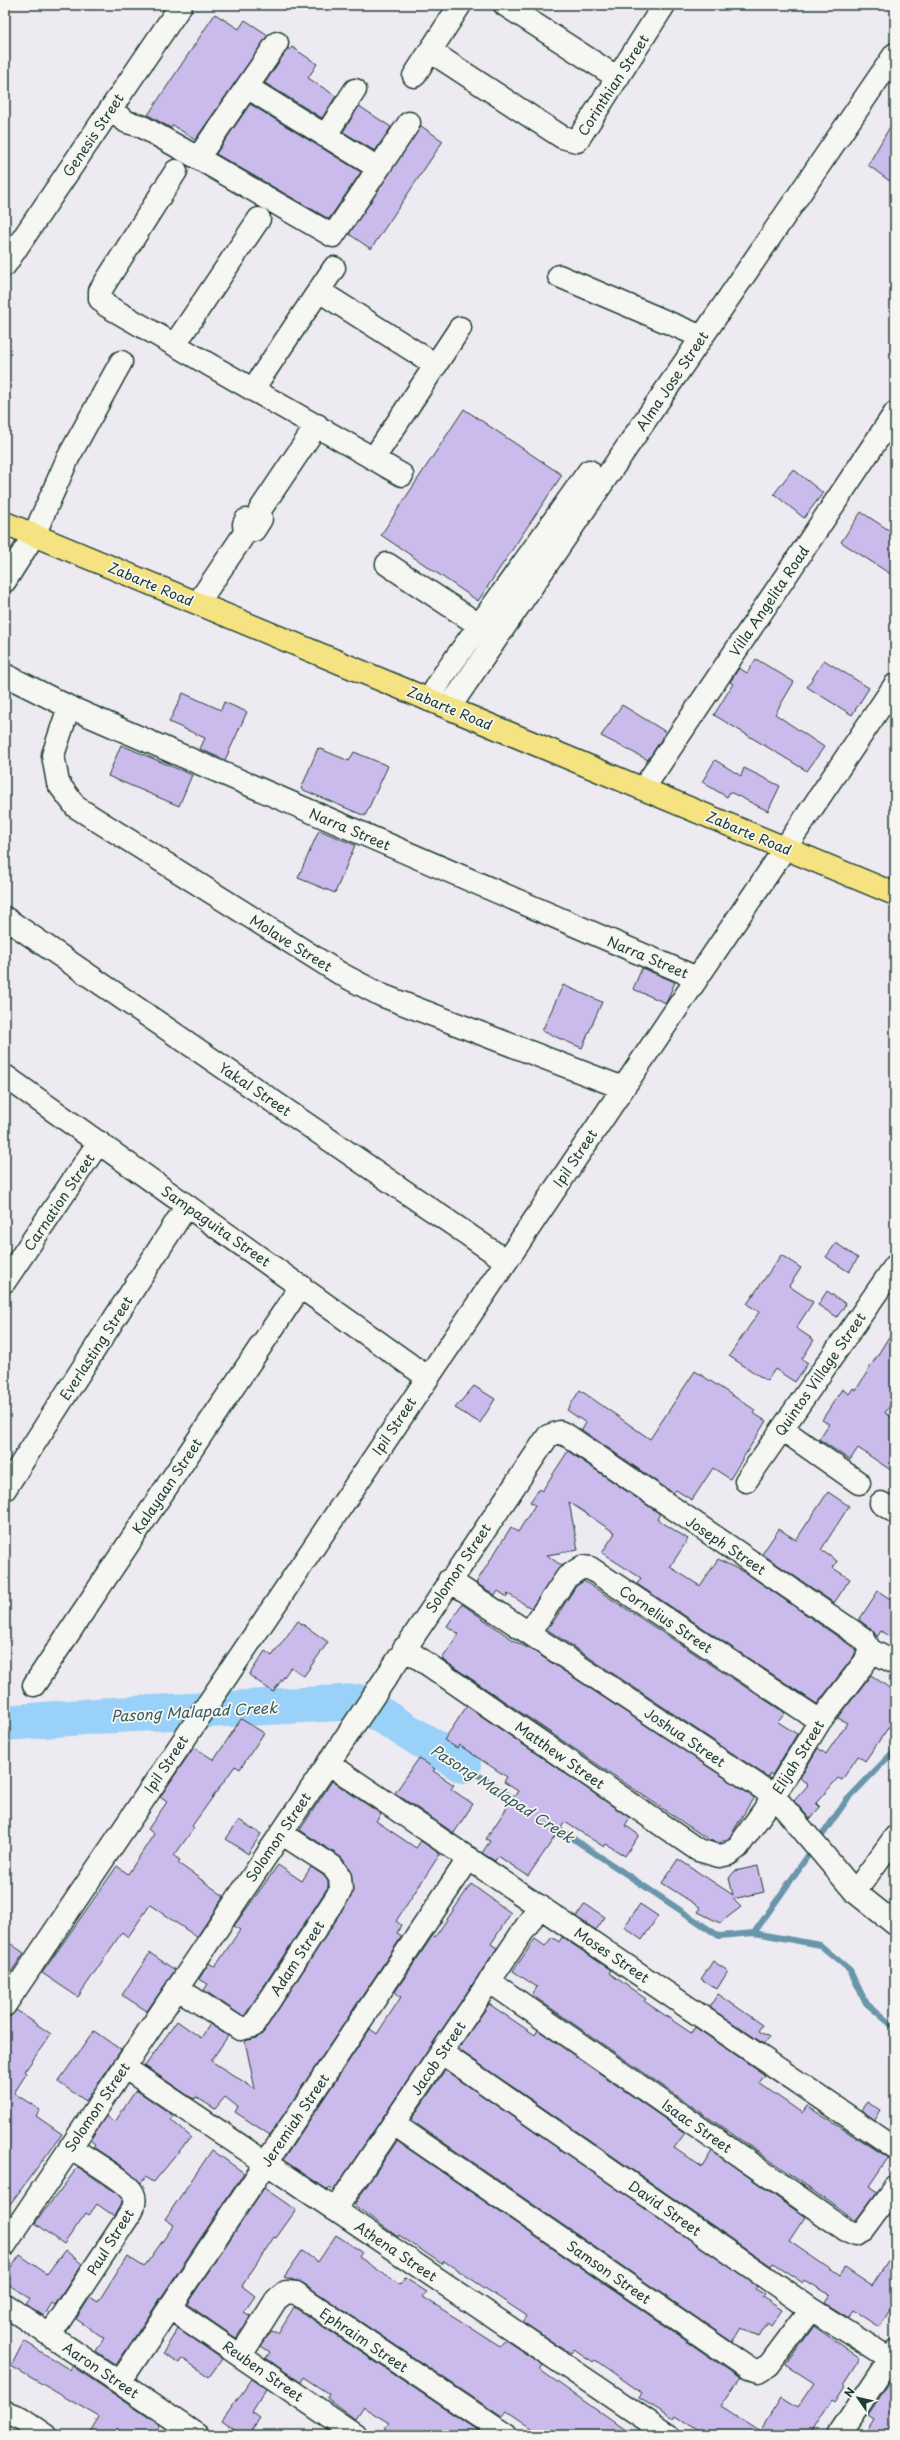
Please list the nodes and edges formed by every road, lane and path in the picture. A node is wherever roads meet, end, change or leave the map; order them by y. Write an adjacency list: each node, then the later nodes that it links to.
1 (181, 5): 12 (street, Genesis Street)
2 (460, 5): 6 (street)
3 (505, 5): 9 (street)
4 (664, 5): 9 (street, Corinthian Street)
5 (278, 43): 10 (street)
6 (430, 52): 8 (street); 9 (street, Corinthian Street)
7 (895, 54): 24 (street, Alma Jose Street)
8 (414, 76)
9 (618, 78)
10 (247, 88): 14 (street); 15 (street)
11 (355, 90): 14 (street)
12 (112, 107): 15 (street); 19 (street, Genesis Street)
13 (409, 123): 16 (street)
14 (325, 136): 16 (street)
15 (198, 158): 16 (street)
16 (378, 168)
17 (176, 171): 25 (street)
18 (258, 219): 25 (street)
19 (5, 265)
20 (334, 268): 22 (street)
21 (559, 276): 24 (street)
22 (319, 291): 27 (street); 28 (street)
23 (460, 328): 27 (street)
24 (702, 337): 44 (street, Alma Jose Street)
25 (175, 344): 28 (street)
26 (121, 362): 35 (street)
27 (436, 365): 31 (street)
28 (253, 389): 30 (street)
29 (895, 413): 45 (street, Villa Angelita Road)
30 (317, 425): 31 (street); 38 (street)
31 (374, 458): 33 (street)
32 (589, 471): 39 (street)
33 (402, 475)
34 (5, 523): 35 (main road, Zabarte Road)
35 (34, 535): 37 (street); 38 (main road, Zabarte Road)
36 (387, 564): 39 (street)
37 (5, 581)
38 (198, 603): 42 (main road, Zabarte Road)
39 (479, 625): 42 (street)
40 (5, 675): 43 (street, Narra Street)
41 (895, 685): 46 (street)
42 (429, 700): 44 (main road, Zabarte Road)
43 (69, 707): 49 (street, Narra Street); 51 (street, Molave Street)
44 (449, 708): 45 (main road, Zabarte Road)
45 (643, 789): 46 (main road, Zabarte Road)
46 (785, 848): 47 (main road, Zabarte Road); 49 (street, Ipil Street)
47 (895, 894)
48 (5, 918): 54 (street, Yakal Street)
49 (697, 978): 51 (street, Ipil Street)
50 (5, 1076): 52 (street, Sampaguita Street)
51 (623, 1088): 54 (street, Ipil Street)
52 (99, 1142): 53 (street, Sampaguita Street); 56 (street, Carnation Street)
53 (186, 1207): 57 (street, Sampaguita Street); 63 (street, Everlasting Street)
54 (506, 1260): 58 (street, Ipil Street)
55 (895, 1266): 59 (street, Quintos Village Street)
56 (5, 1281)
57 (301, 1286): 58 (street, Sampaguita Street); 69 (street, Kalayaan Street)
58 (427, 1377): 82 (street, Ipil Street)
59 (782, 1429): 61 (street, Quintos Village Street); 62 (street)
60 (554, 1433): 64 (street, Solomon Street); 67 (street, Joseph Street)
61 (746, 1481)
62 (859, 1483)
63 (5, 1489)
64 (450, 1580): 65 (street, Joshua Street); 66 (street, Solomon Street)
65 (529, 1633): 70 (street, Cornelius Street); 72 (street, Joshua Street)
66 (404, 1648): 71 (street, Solomon Street); 75 (street, Matthew Street)
67 (870, 1650): 68 (street, Joseph Street); 70 (street, Elijah Street)
68 (895, 1663)
69 (34, 1685)
70 (820, 1721): 72 (street, Elijah Street)
71 (328, 1763): 73 (street, Solomon Street); 76 (street, Moses Street)
72 (774, 1796): 75 (street, Elijah Street); 77 (street, Joshua Street)
73 (281, 1833): 81 (street, Solomon Street); 81 (street, Adam Street)
74 (895, 1837): 77 (street)
75 (719, 1856)
76 (469, 1858): 78 (street, Moses Street); 88 (street, Jeremiah Street)
77 (854, 1892): 79 (street, Joshua Street)
78 (540, 1906): 80 (street, Jacob Street); 87 (street, Moses Street)
79 (895, 1924)
80 (489, 1982): 83 (street, Jacob Street); 89 (street, Isaac Street)
81 (177, 1988): 84 (street, Solomon Street)
82 (5, 2005)
83 (442, 2053): 85 (street, Jacob Street); 94 (street, David Street)
84 (124, 2067): 86 (street, Solomon Street); 88 (street, Athena Street)
85 (394, 2124): 90 (street, Jacob Street); 94 (street, Samson Street)
86 (70, 2147): 91 (street, Solomon Street); 95 (street, Paul Street)
87 (895, 2148)
88 (266, 2163): 90 (street, Athena Street); 93 (street, Jeremiah Street)
89 (895, 2188)
90 (336, 2210): 104 (street, Athena Street)
91 (5, 2245)
92 (5, 2305): 95 (street, Aaron Street)
93 (170, 2308): 96 (street, Reuben Street); 98 (street, Jeremiah Street)
94 (811, 2309): 97 (street, David Street)
95 (50, 2335): 98 (street, Aaron Street)
96 (241, 2355): 102 (street, Reuben Street); 103 (street, Ephraim Street)
97 (892, 2355): 105 (street)
98 (120, 2382): 101 (street, Aaron Street)
99 (5, 2412): 100 (street)
100 (46, 2435)
101 (198, 2435)
102 (356, 2435)
103 (506, 2435)
104 (668, 2435)
105 (839, 2435)

